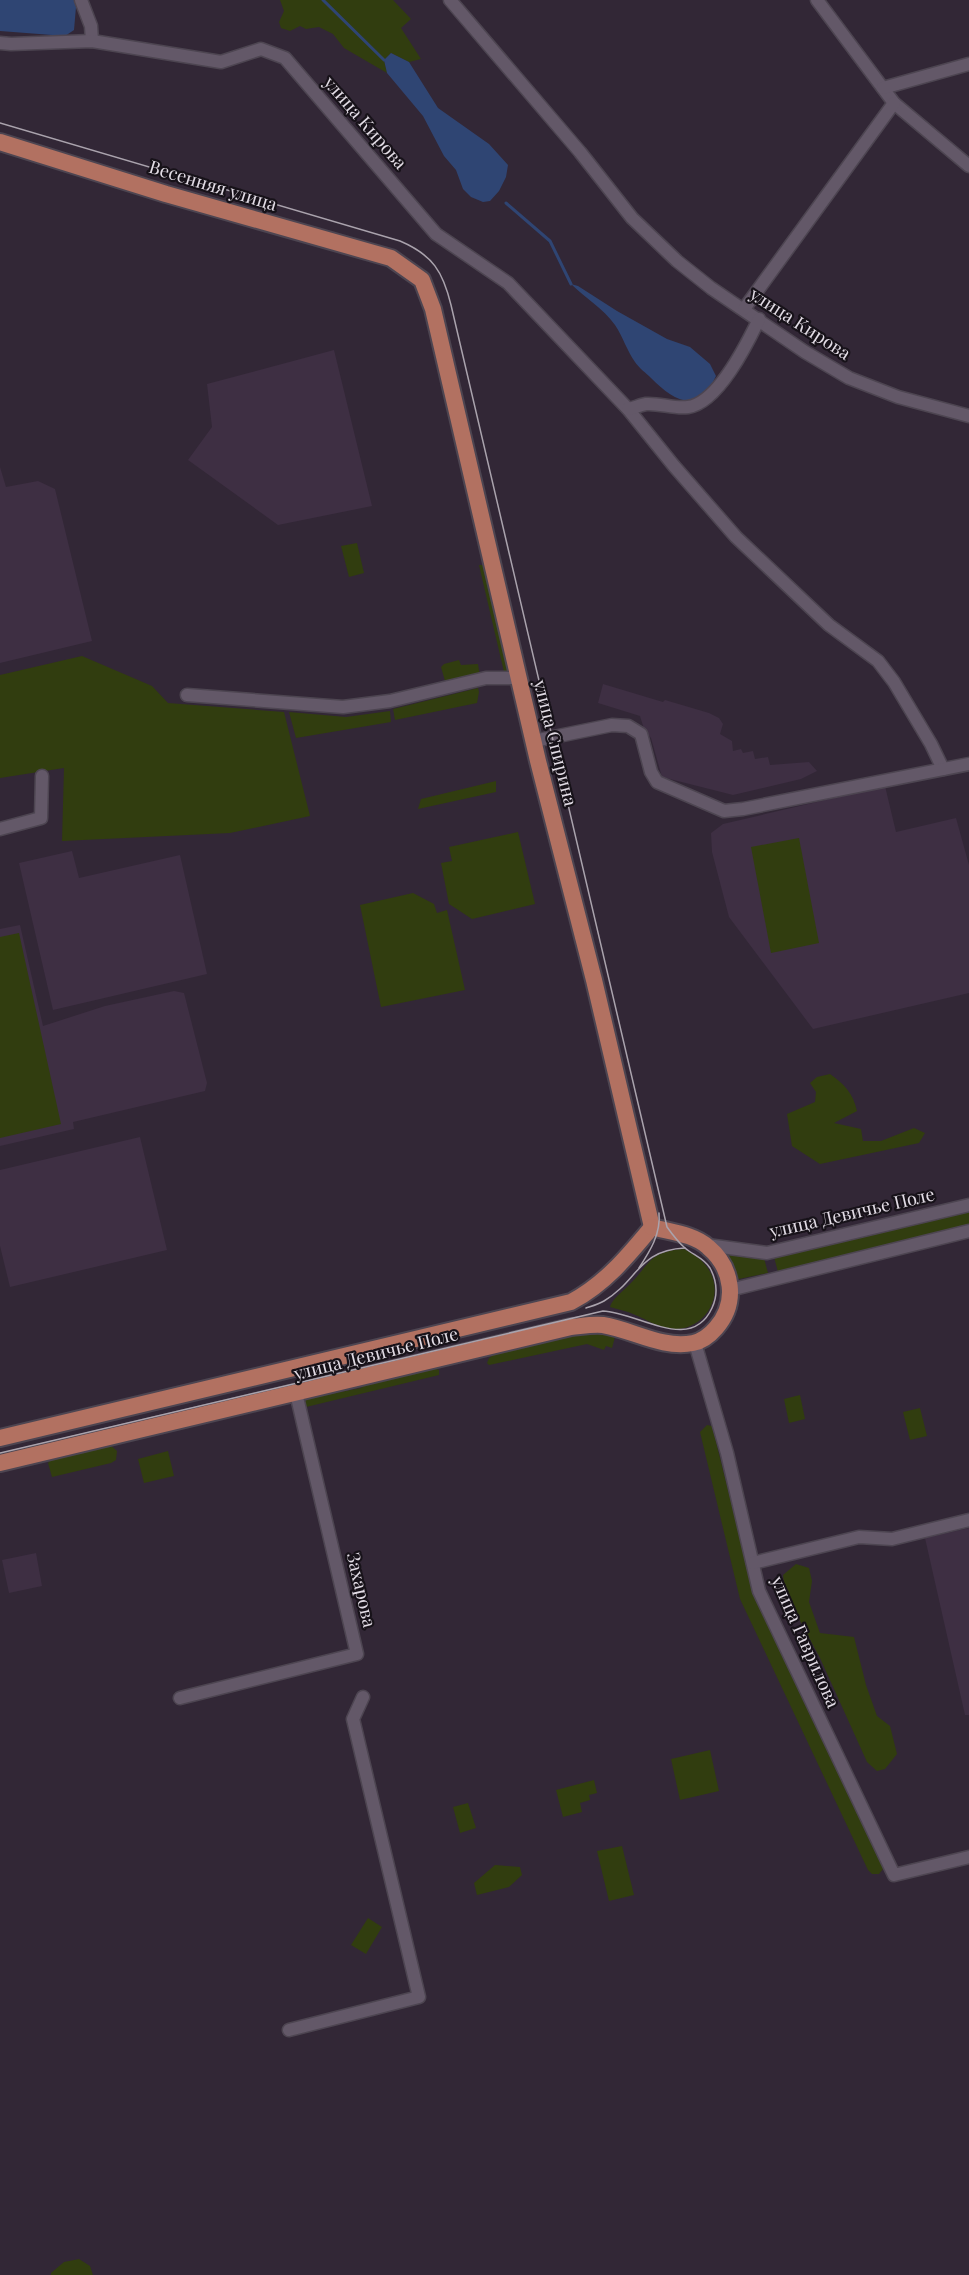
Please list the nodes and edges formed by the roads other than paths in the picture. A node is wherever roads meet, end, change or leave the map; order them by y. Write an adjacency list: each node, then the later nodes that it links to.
1 (81, 0): 4 (street)
2 (450, 0): 12 (street, улица Кирова)
3 (818, 0): 7 (street)
4 (92, 40): 5 (street, улица Кирова); 14 (street, улица Кирова)
5 (0, 43)
6 (969, 64): 7 (street)
7 (883, 88): 8 (street)
8 (894, 103): 10 (street); 12 (street)
9 (0, 142): 11 (main road, Весенняя улица)
10 (969, 166)
11 (413, 272): 16 (main road, улица Спирина)
12 (744, 309): 13 (street, улица Кирова)
13 (759, 319): 14 (street); 15 (street, улица Кирова)
14 (628, 409): 20 (street, улица Кирова)
15 (969, 416)
16 (518, 678): 17 (street); 18 (main road, улица Спирина)
17 (187, 695)
18 (534, 741): 20 (street); 24 (main road, улица Спирина)
19 (969, 764): 20 (street)
20 (943, 769)
21 (42, 776): 22 (street)
22 (0, 829)
23 (969, 1205): 26 (street, улица Девичье Поле)
24 (652, 1227): 26 (main road, улица Девичье Поле); 30 (main road, улица Девичье Поле)
25 (969, 1231): 27 (street)
26 (707, 1245): 27 (main road)
27 (730, 1290): 28 (main road)
28 (695, 1343): 29 (main road, улица Девичье Поле); 33 (street, улица Гаврилова)
29 (297, 1393): 31 (main road, улица Девичье Поле); 35 (street, Захарова)
30 (0, 1438)
31 (0, 1463)
32 (969, 1520): 33 (street)
33 (753, 1563): 36 (street, улица Гаврилова)
34 (363, 1697): 37 (street)
35 (180, 1698)
36 (969, 1857)
37 (289, 2030)

